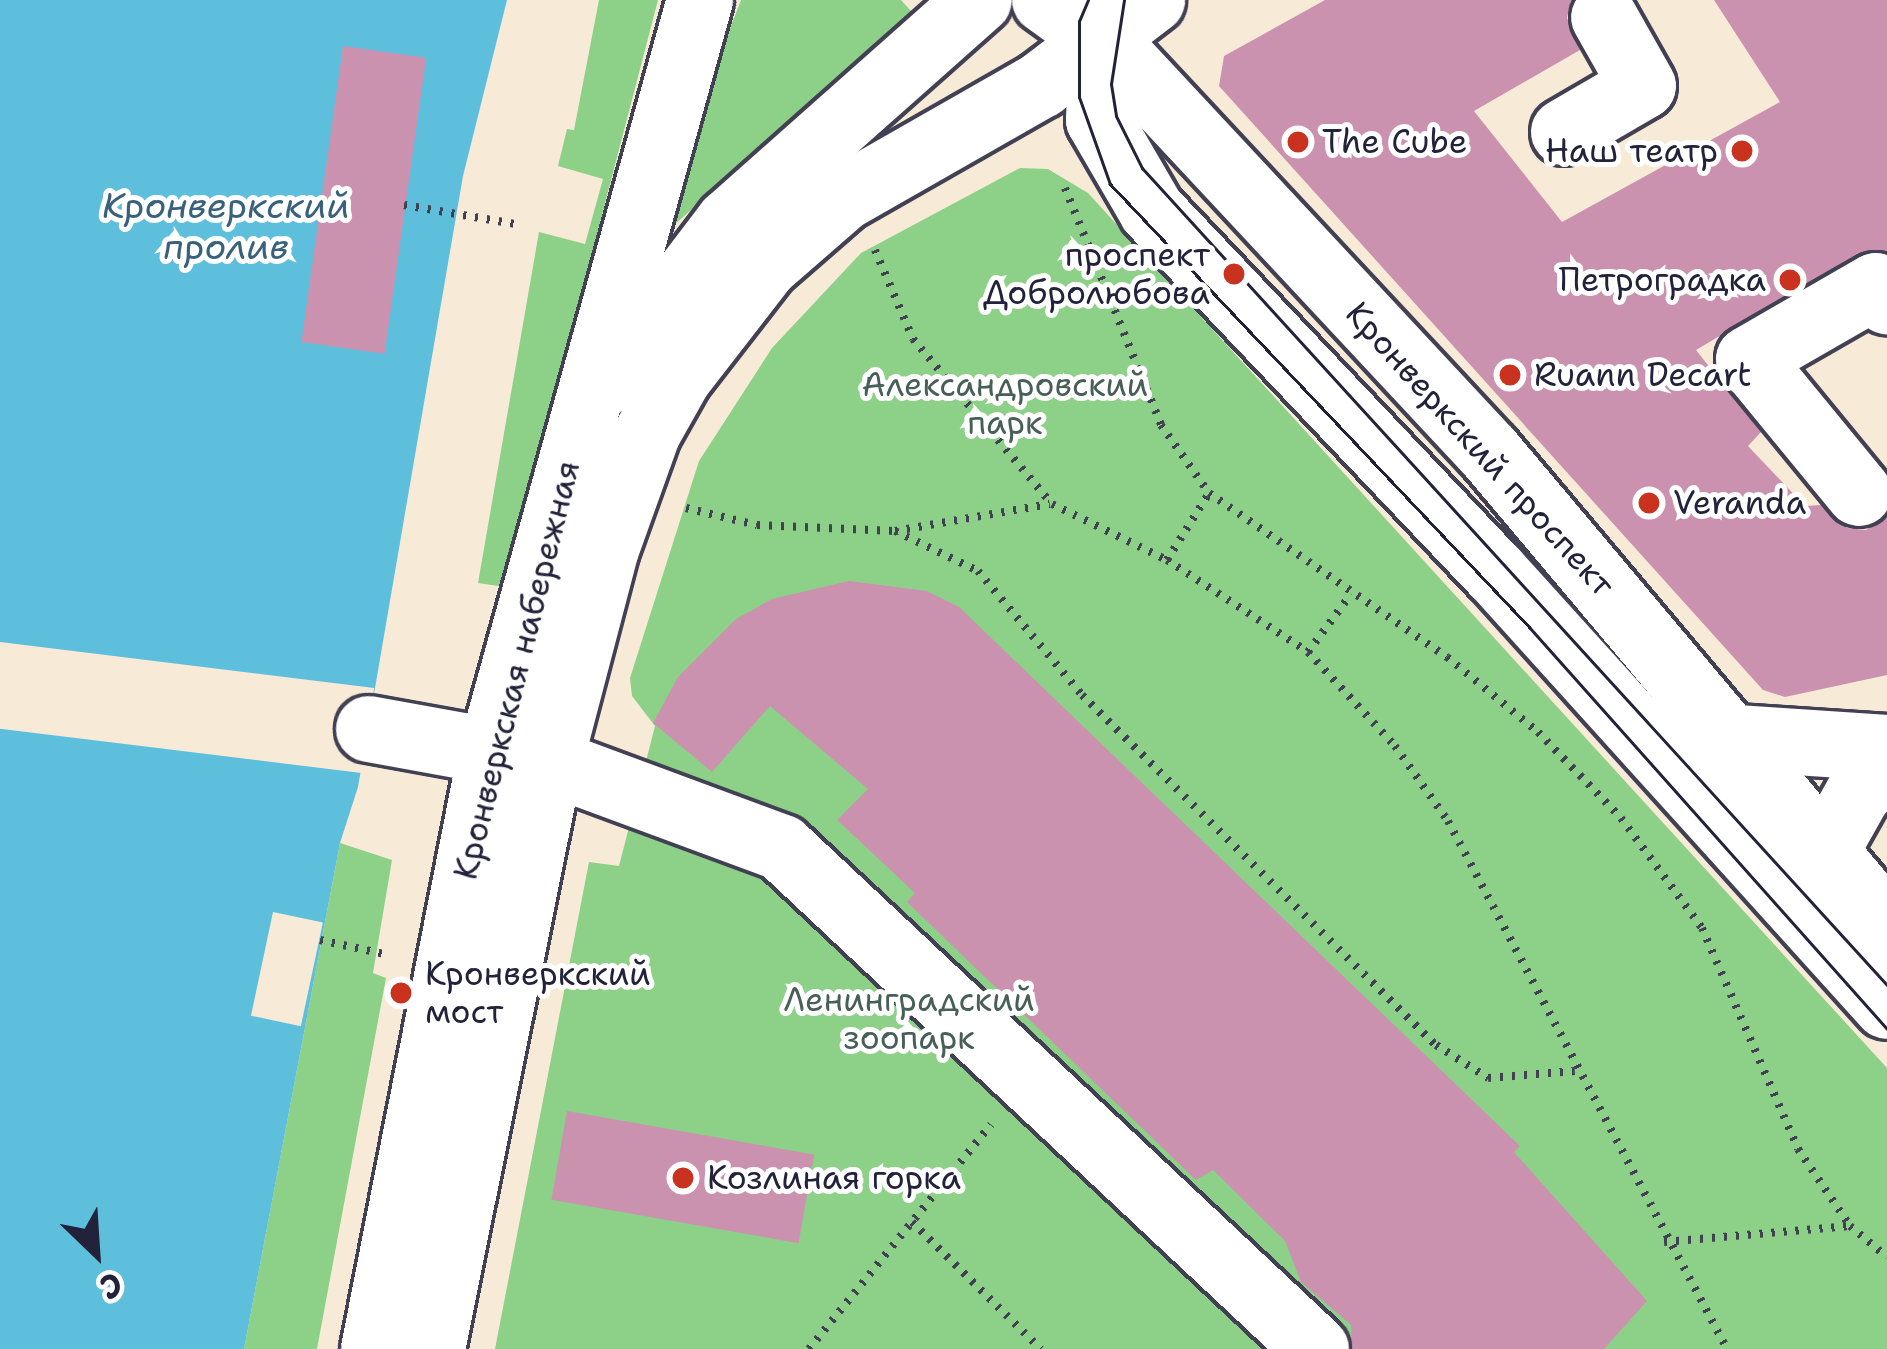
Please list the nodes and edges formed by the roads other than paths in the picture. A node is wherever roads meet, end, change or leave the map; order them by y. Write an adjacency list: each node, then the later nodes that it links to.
1 (700, 0): 8 (main road, Кронверкская набережная)
2 (979, 0): 8 (main road)
3 (1046, 0): 5 (main road, Кронверкский проспект)
4 (1604, 17): 6 (main road)
5 (1127, 20): 11 (main road, Кронверкский проспект); 13 (main road, Кронверкская набережная); 17 (main road)
6 (1564, 132)
7 (1887, 301): 9 (main road)
8 (577, 431): 13 (main road, Кронверкская набережная)
9 (1859, 494)
10 (369, 729): 13 (main road)
11 (1736, 738): 12 (main road); 15 (main road, Кронверкский проспект)
12 (1887, 748)
13 (521, 755): 18 (main road, Кронверкская набережная); 19 (main road, Кронверкская набережная); 20 (main road)
14 (1887, 766): 15 (main road)
15 (1827, 849): 16 (main road, Кронверкский проспект)
16 (1887, 925)
17 (1887, 1006)
18 (374, 1349)
19 (432, 1349)
20 (1316, 1349)

